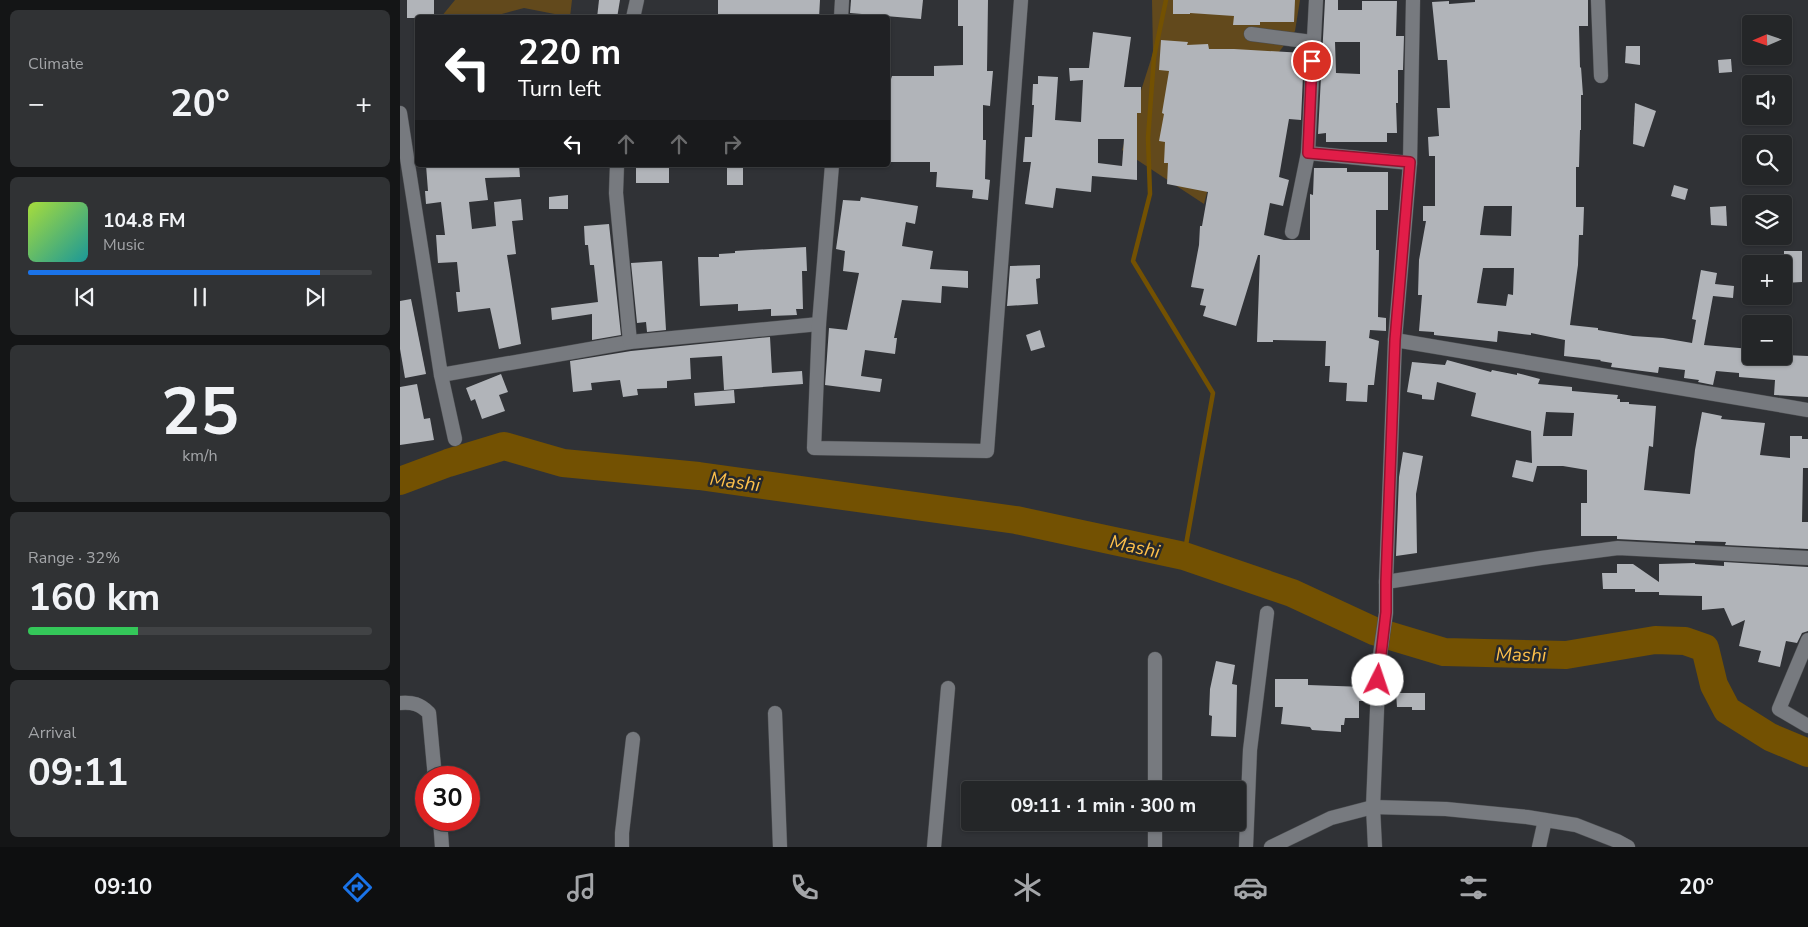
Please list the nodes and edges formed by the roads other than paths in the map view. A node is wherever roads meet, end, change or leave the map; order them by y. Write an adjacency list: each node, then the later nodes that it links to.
1 (637, 0): 7 (street)
2 (842, 0): 8 (street)
3 (1021, 0): 18 (street)
4 (1316, 0): 10 (street)
5 (1413, 0): 14 (street)
6 (1598, 0): 11 (street)
7 (634, 15)
8 (841, 15)
9 (1251, 34): 10 (street)
10 (1312, 42): 13 (street)
11 (1601, 76)
12 (400, 113): 21 (street)
13 (1308, 153): 14 (street); 17 (street)
14 (1410, 162): 19 (street)
15 (616, 167): 20 (street)
16 (832, 167): 18 (street)
17 (1292, 232)
18 (818, 324): 20 (street)
19 (1395, 340): 22 (street); 25 (street)
20 (630, 342): 21 (street)
21 (441, 375): 23 (street)
22 (1808, 410)
23 (455, 439)
24 (1808, 558): 25 (street)
25 (1386, 582): 36 (street)
26 (1267, 613): 45 (street)
27 (1808, 640): 32 (street)
28 (1155, 660): 35 (street)
29 (948, 688): 43 (street)
30 (400, 703): 34 (street)
31 (775, 713): 42 (street)
32 (1808, 726)
33 (633, 739): 41 (street)
34 (435, 766)
35 (1155, 781)
36 (1373, 807): 37 (street); 46 (street); 47 (street)
37 (1545, 820): 48 (street); 49 (street)
38 (441, 831): 40 (street)
39 (1155, 831): 44 (street)
40 (442, 847)
41 (622, 847)
42 (780, 847)
43 (934, 847)
44 (1155, 847)
45 (1246, 847)
46 (1271, 847)
47 (1375, 847)
48 (1539, 847)
49 (1628, 847)

